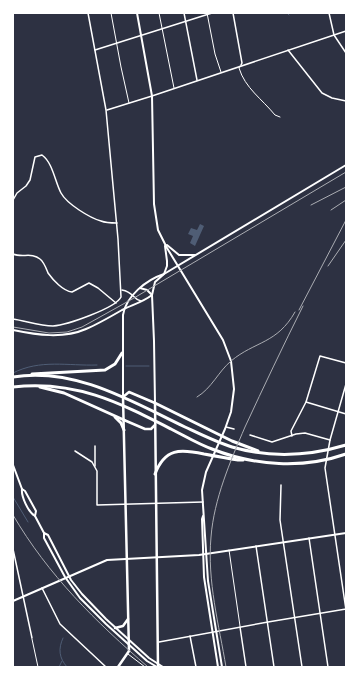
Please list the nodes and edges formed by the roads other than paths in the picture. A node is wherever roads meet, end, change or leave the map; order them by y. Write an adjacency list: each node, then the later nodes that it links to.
1 (88, 13): 16 (street)
2 (111, 13): 15 (street)
3 (136, 13): 14 (main road)
4 (159, 13): 11 (street)
5 (184, 13): 10 (street)
6 (212, 13): 9 (street)
7 (233, 13): 19 (street)
8 (329, 13): 13 (street)
9 (208, 14): 10 (street); 20 (street)
10 (186, 22): 11 (street); 21 (street)
11 (162, 29): 14 (street); 22 (street)
12 (346, 31): 13 (street)
13 (334, 35): 17 (street); 18 (street)
14 (141, 36): 15 (street); 23 (main road)
15 (117, 44): 16 (street); 25 (street)
16 (95, 50): 26 (street)
17 (288, 50): 19 (street); 24 (street)
18 (346, 53)
19 (241, 65): 20 (street); 27 (street)
20 (221, 72): 21 (street)
21 (197, 80): 22 (street)
22 (174, 88): 23 (street)
23 (152, 96): 25 (street); 31 (main road)
24 (346, 101)
25 (129, 103): 26 (street)
26 (106, 110): 30 (street)
27 (280, 117)
28 (346, 165): 33 (main road)
29 (13, 200): 30 (street)
30 (116, 223): 37 (street)
31 (164, 243): 33 (main road); 34 (main road); 35 (main road)
32 (13, 254): 41 (street)
33 (196, 254): 34 (main road)
34 (178, 265): 35 (main road); 60 (main road)
35 (164, 274): 36 (main road); 39 (main road)
36 (140, 288): 38 (main road); 39 (main road)
37 (122, 290): 38 (street); 41 (street)
38 (133, 294): 40 (street); 42 (main road)
39 (152, 295): 40 (main road); 54 (main road)
40 (142, 301): 42 (main road)
41 (116, 303): 43 (street)
42 (124, 309): 44 (main road); 45 (main road)
43 (13, 318)
44 (13, 330)
45 (122, 353): 47 (highway); 52 (main road)
46 (346, 363): 53 (street)
47 (29, 375): 48 (highway); 68 (highway)
48 (13, 377)
49 (346, 384): 55 (street)
50 (36, 386): 51 (highway); 57 (highway); 71 (highway)
51 (13, 387)
52 (123, 397): 54 (main road); 58 (main road)
53 (306, 402): 55 (street); 64 (street)
54 (155, 403): 59 (main road); 68 (highway)
55 (338, 412): 56 (street); 65 (street)
56 (346, 414)
57 (114, 415): 58 (highway); 62 (highway)
58 (124, 420): 59 (main road); 62 (main road)
59 (155, 424): 74 (main road)
60 (226, 427): 61 (street); 77 (main road)
61 (234, 429)
62 (124, 430): 78 (main road)
63 (250, 435): 64 (street)
64 (292, 436): 65 (street)
65 (330, 440): 84 (street)
66 (346, 445): 68 (highway)
67 (95, 446): 73 (street)
68 (253, 450)
69 (75, 451): 73 (street)
70 (346, 454): 71 (highway)
71 (246, 460): 74 (highway)
72 (13, 465): 76 (main road)
73 (95, 466): 78 (street)
74 (155, 474): 79 (main road)
75 (281, 485): 86 (street)
76 (22, 489): 80 (main road); 80 (main road)
77 (202, 502): 79 (street); 81 (main road)
78 (126, 503): 79 (street); 93 (main road)
79 (156, 503): 92 (main road)
80 (35, 516): 83 (main road)
81 (203, 516): 90 (main road); 91 (main road)
82 (346, 532): 84 (main road)
83 (44, 533): 94 (main road); 95 (main road)
84 (335, 534): 85 (main road); 99 (street)
85 (309, 538): 86 (main road); 100 (street)
86 (284, 542): 87 (main road); 101 (street)
87 (256, 546): 89 (main road); 103 (street)
88 (13, 550): 97 (street)
89 (229, 550): 90 (main road); 104 (street)
90 (207, 554): 91 (main road); 106 (main road)
91 (202, 555): 92 (main road); 106 (main road)
92 (157, 557): 93 (main road); 110 (main road)
93 (127, 559): 94 (main road); 102 (main road)
94 (69, 576): 95 (main road); 105 (main road)
95 (65, 577): 96 (main road); 109 (main road)
96 (42, 588): 97 (main road); 114 (street)
97 (23, 596): 98 (main road); 108 (street)
98 (13, 601)
99 (346, 609): 100 (street)
100 (320, 613): 101 (street); 124 (street)
101 (295, 617): 103 (street); 123 (street)
102 (128, 618): 105 (main road); 109 (main road)
103 (268, 622): 104 (street); 122 (street)
104 (240, 626): 106 (street); 121 (street)
105 (115, 628): 109 (main road)
106 (214, 632): 107 (street); 119 (main road); 120 (main road)
107 (190, 636): 110 (street); 118 (street)
108 (32, 638): 113 (street)
109 (129, 642): 111 (main road); 112 (main road)
110 (158, 642): 112 (main road)
111 (128, 654): 115 (main road); 116 (street)
112 (158, 666): 117 (main road)
113 (38, 667)
114 (106, 667)
115 (118, 667)
116 (144, 667)
117 (163, 667)
118 (196, 667)
119 (218, 667)
120 (222, 667)
121 (246, 667)
122 (274, 667)
123 (302, 667)
124 (328, 667)

